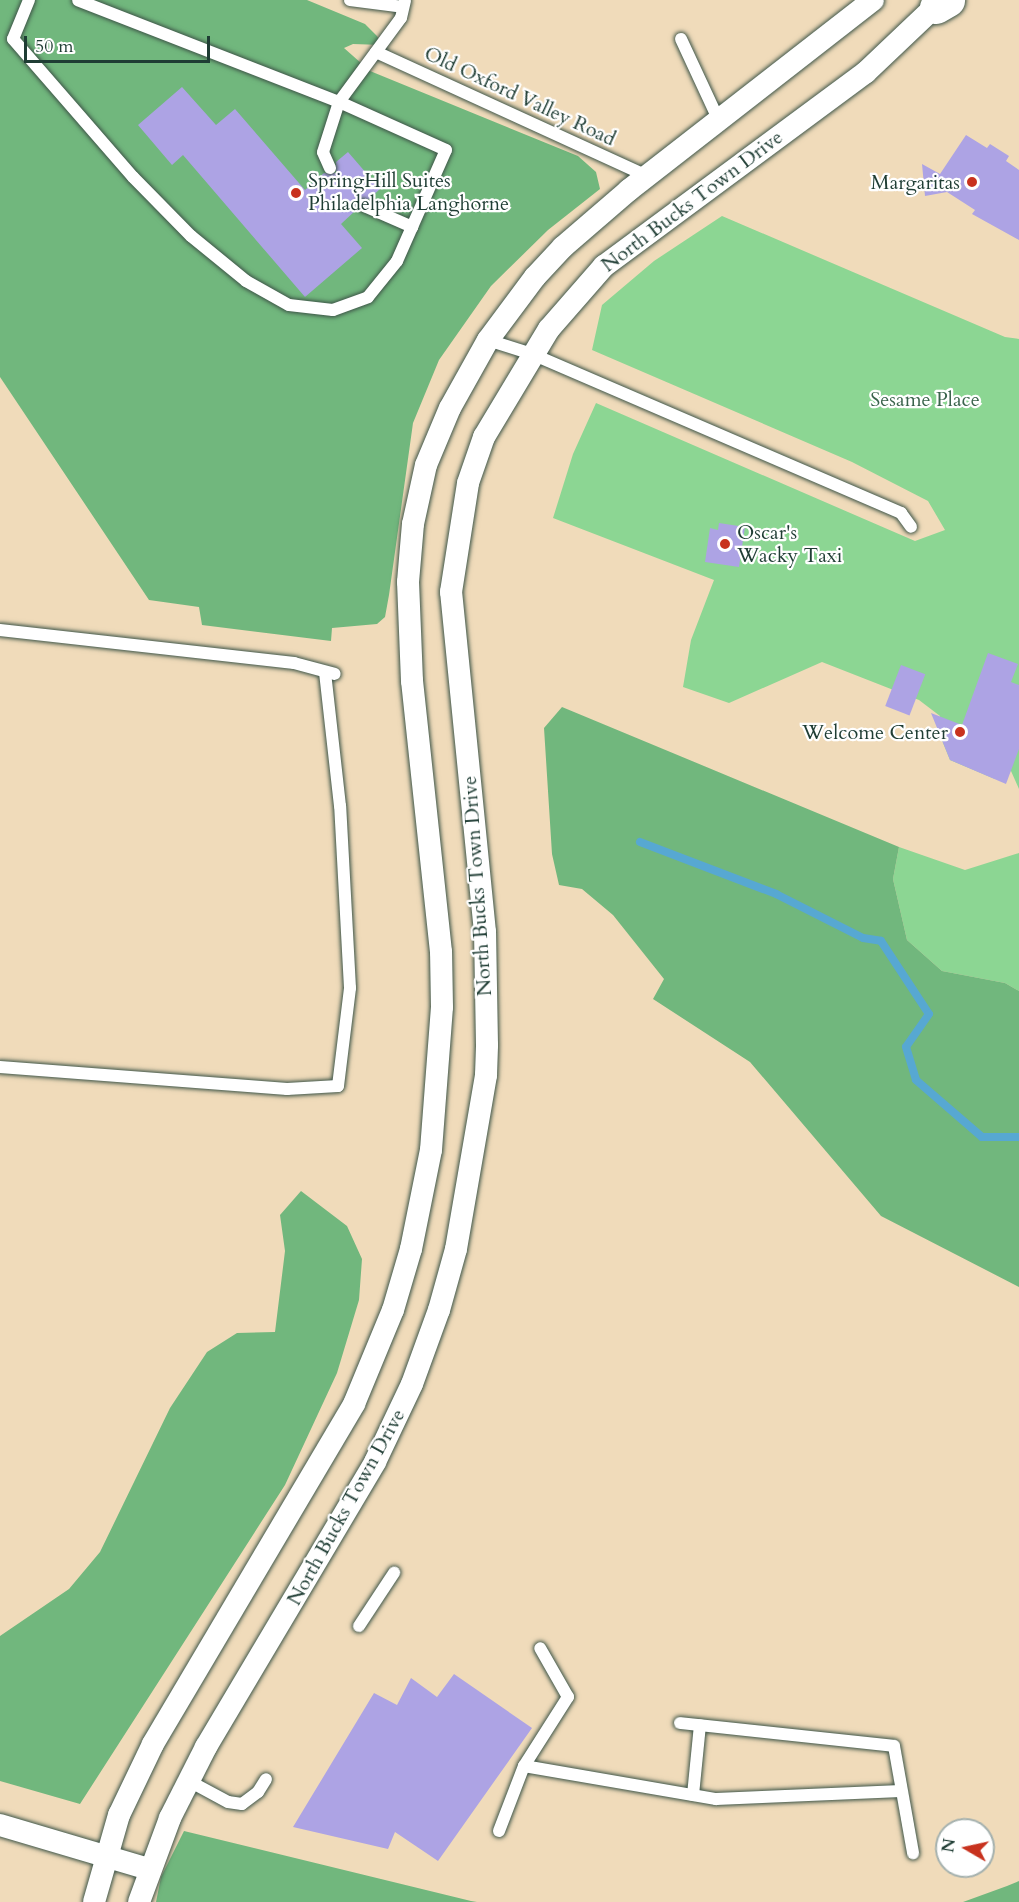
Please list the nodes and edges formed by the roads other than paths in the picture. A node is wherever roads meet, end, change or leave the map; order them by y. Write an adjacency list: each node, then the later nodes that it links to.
1 (29, 0): 14 (lane)
2 (78, 0): 9 (lane)
3 (350, 0): 6 (lane)
4 (873, 0): 10 (street, North Bucks Town Drive)
5 (942, 2): 16 (street, North Bucks Town Drive)
6 (404, 4): 8 (lane)
7 (681, 39): 10 (lane)
8 (376, 52): 9 (lane); 12 (lane, Old Oxford Valley Road)
9 (339, 102): 11 (lane); 14 (lane)
10 (719, 121): 12 (street, North Bucks Town Drive)
11 (330, 168)
12 (648, 176): 15 (street, North Bucks Town Drive)
13 (362, 205): 14 (lane)
14 (412, 226)
15 (488, 340): 16 (lane); 33 (street, North Bucks Town Drive)
16 (532, 354): 17 (lane); 27 (street, North Bucks Town Drive)
17 (911, 527)
18 (0, 630): 19 (lane)
19 (0, 1067)
20 (394, 1573): 21 (lane)
21 (359, 1626)
22 (540, 1648): 25 (lane)
23 (680, 1723): 24 (lane)
24 (700, 1725): 28 (lane); 29 (lane)
25 (524, 1766): 29 (lane); 31 (lane)
26 (266, 1779): 27 (lane)
27 (189, 1781): 34 (street, North Bucks Town Drive)
28 (902, 1791): 29 (lane); 32 (lane)
29 (693, 1795)
30 (0, 1825): 33 (street)
31 (499, 1831)
32 (913, 1853)
33 (106, 1856): 34 (street); 35 (street, North Bucks Town Drive)
34 (149, 1869): 36 (street, North Bucks Town Drive)
35 (94, 1902)
36 (139, 1902)

